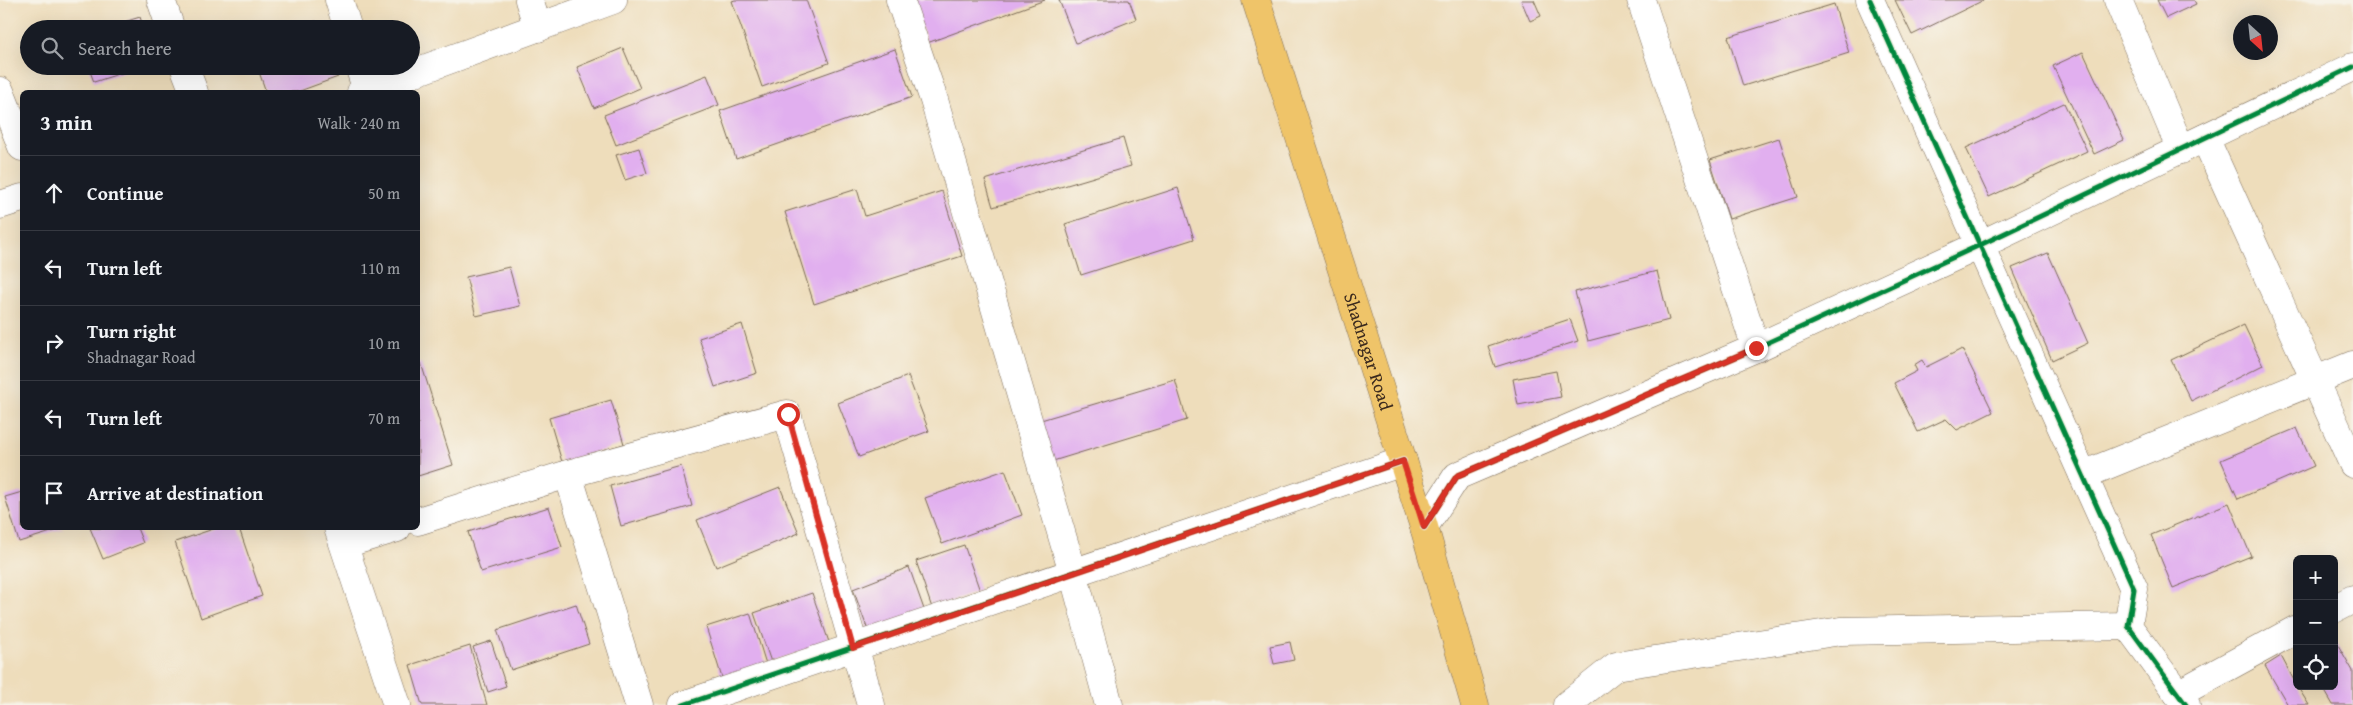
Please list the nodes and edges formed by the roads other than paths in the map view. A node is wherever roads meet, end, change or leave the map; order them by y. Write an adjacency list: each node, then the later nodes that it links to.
1 (160, 0): 10 (street)
2 (339, 0): 11 (street)
3 (529, 0): 12 (street)
4 (613, 0): 12 (street)
5 (900, 0): 36 (street)
6 (1256, 0): 28 (main road, Shadnagar Road)
7 (1641, 0): 25 (street)
8 (1870, 0): 24 (street)
9 (2118, 0): 21 (street)
10 (168, 20)
11 (345, 20)
12 (538, 28): 13 (street)
13 (420, 65)
14 (2353, 67): 21 (street)
15 (187, 75): 18 (street)
16 (388, 75): 17 (street)
17 (362, 83)
18 (193, 90)
19 (0, 91): 20 (street)
20 (20, 142)
21 (2193, 144): 24 (street); 27 (street)
22 (20, 199): 23 (street)
23 (0, 205)
24 (1980, 245): 25 (street); 31 (street)
25 (1756, 348): 33 (street)
26 (2353, 365): 27 (street)
27 (2315, 382): 29 (street); 31 (street)
28 (1403, 461): 33 (main road, Shadnagar Road); 36 (street)
29 (2353, 464)
30 (568, 474): 32 (street); 41 (street); 44 (street)
31 (2083, 475): 39 (street)
32 (420, 520)
33 (1424, 527): 48 (main road, Shadnagar Road)
34 (383, 530): 35 (street)
35 (341, 536): 43 (street)
36 (1074, 573): 41 (street); 47 (street)
37 (2353, 599): 38 (street)
38 (2338, 607)
39 (2128, 626): 42 (street); 49 (street)
40 (2293, 631): 42 (street)
41 (853, 648): 45 (street); 46 (street)
42 (2182, 699)
43 (397, 705)
44 (639, 705)
45 (683, 705)
46 (871, 705)
47 (1109, 705)
48 (1475, 705)
49 (1567, 705)

